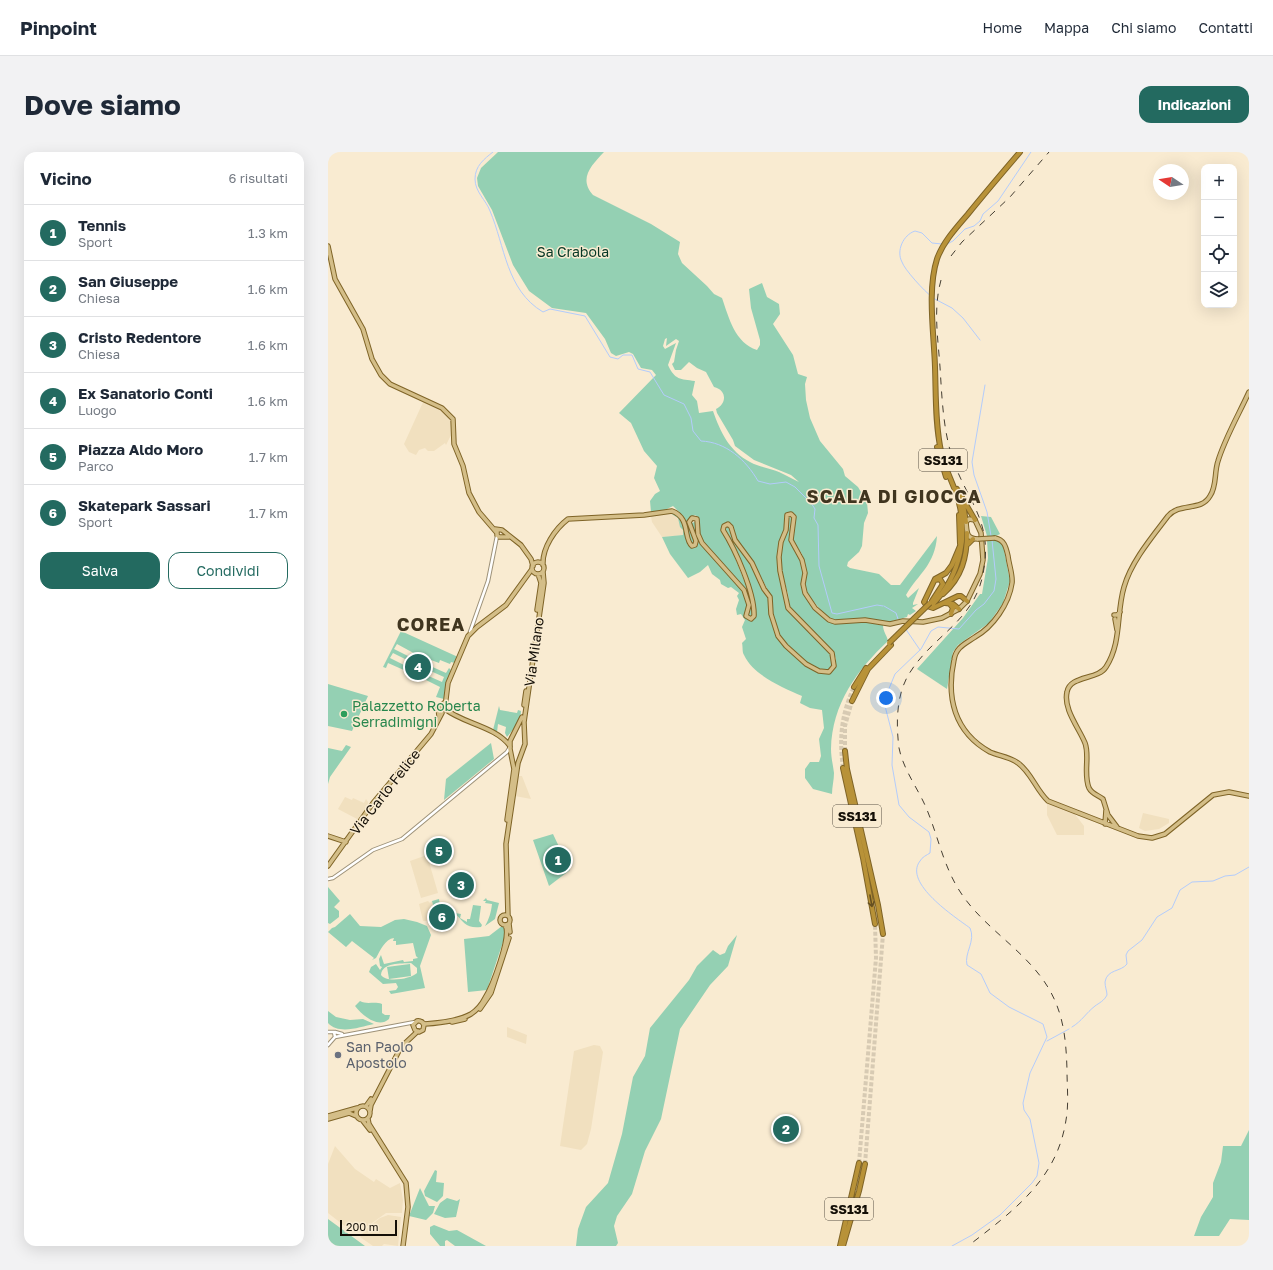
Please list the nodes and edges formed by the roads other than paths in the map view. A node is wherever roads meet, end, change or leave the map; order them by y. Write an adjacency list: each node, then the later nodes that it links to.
1 (1017, 152): 3 (highway, SS131)
2 (1020, 152): 3 (highway, SS131)
3 (944, 242): 5 (highway, SS131)
4 (328, 246): 12 (main road)
5 (931, 304): 7 (highway, SS131); 14 (highway, SS131)
6 (1249, 392): 29 (main road)
7 (948, 474): 8 (highway); 25 (highway, SS131)
8 (961, 498): 9 (highway); 10 (highway)
9 (974, 520): 10 (main road); 24 (main road)
10 (966, 522): 11 (main road)
11 (967, 533): 13 (main road); 15 (highway)
12 (500, 534): 16 (main road); 31 (street)
13 (976, 539): 15 (highway); 49 (main road, bridge)
14 (960, 546): 22 (highway); 25 (highway, SS131)
15 (966, 548): 25 (highway)
16 (531, 559): 17 (main road); 18 (main road)
17 (540, 563): 18 (main road); 19 (main road, Via Milano); 30 (main road)
18 (532, 567): 20 (main road); 21 (main road, Via Carlo Felice)
19 (543, 572): 20 (main road); 38 (main road, Via Milano)
20 (538, 574): 21 (main road); 37 (main road, Via Milano)
21 (528, 577): 31 (main road, Via Carlo Felice)
22 (933, 581): 25 (highway); 27 (highway)
23 (956, 596): 24 (highway); 27 (highway); 28 (highway)
24 (967, 601): 28 (main road)
25 (931, 603): 33 (highway, SS131, bridge)
26 (949, 603): 27 (highway); 28 (highway); 30 (highway)
27 (941, 604)
28 (958, 608): 30 (main road)
29 (1121, 610): 32 (main road); 32 (main road)
30 (951, 614)
31 (470, 633): 36 (main road, Via Carlo Felice)
32 (1117, 639): 48 (main road)
33 (890, 644): 34 (highway, SS131); 35 (highway, SS131)
34 (854, 687)
35 (852, 702)
36 (443, 710): 40 (main road); 53 (main road, Via Carlo Felice)
37 (515, 731): 38 (main road); 39 (main road, Via Milano)
38 (524, 732): 45 (main road, Via Milano)
39 (512, 736): 40 (main road); 41 (main road, Via Milano)
40 (503, 739): 41 (main road)
41 (510, 747): 43 (street); 44 (main road, Via Milano)
42 (845, 751): 59 (highway, SS131)
43 (503, 755): 44 (street); 55 (street)
44 (511, 755): 45 (main road); 56 (main road)
45 (521, 757): 56 (main road)
46 (843, 768): 58 (highway, SS131, one-way to 58)
47 (1249, 796): 51 (main road)
48 (1106, 813): 49 (main road); 50 (main road); 51 (main road)
49 (1098, 821): 50 (main road)
50 (1105, 824): 51 (main road)
51 (1118, 828)
52 (328, 836): 53 (main road)
53 (346, 842): 54 (main road, Via Carlo Felice)
54 (328, 866)
55 (328, 879)
56 (506, 915): 57 (main road); 57 (main road)
57 (507, 924): 61 (main road); 63 (main road)
58 (875, 924)
59 (883, 934)
60 (415, 1022): 61 (main road); 62 (street); 64 (main road)
61 (422, 1022): 63 (main road)
62 (407, 1023): 64 (street); 67 (street)
63 (424, 1028): 64 (main road)
64 (415, 1029): 71 (main road); 73 (main road)
65 (328, 1030): 66 (street)
66 (333, 1031): 67 (street); 69 (street)
67 (347, 1034): 69 (street)
68 (328, 1038): 69 (street); 70 (street)
69 (334, 1038): 70 (street)
70 (328, 1044)
71 (366, 1106): 72 (main road); 73 (main road)
72 (358, 1107): 74 (main road); 75 (main road)
73 (370, 1110): 76 (main road)
74 (356, 1116): 75 (main road); 77 (main road)
75 (328, 1118)
76 (368, 1119): 77 (main road); 80 (main road)
77 (364, 1121): 80 (main road)
78 (859, 1163): 81 (highway, SS131)
79 (865, 1164): 81 (highway, SS131)
80 (401, 1246)
81 (842, 1246)

